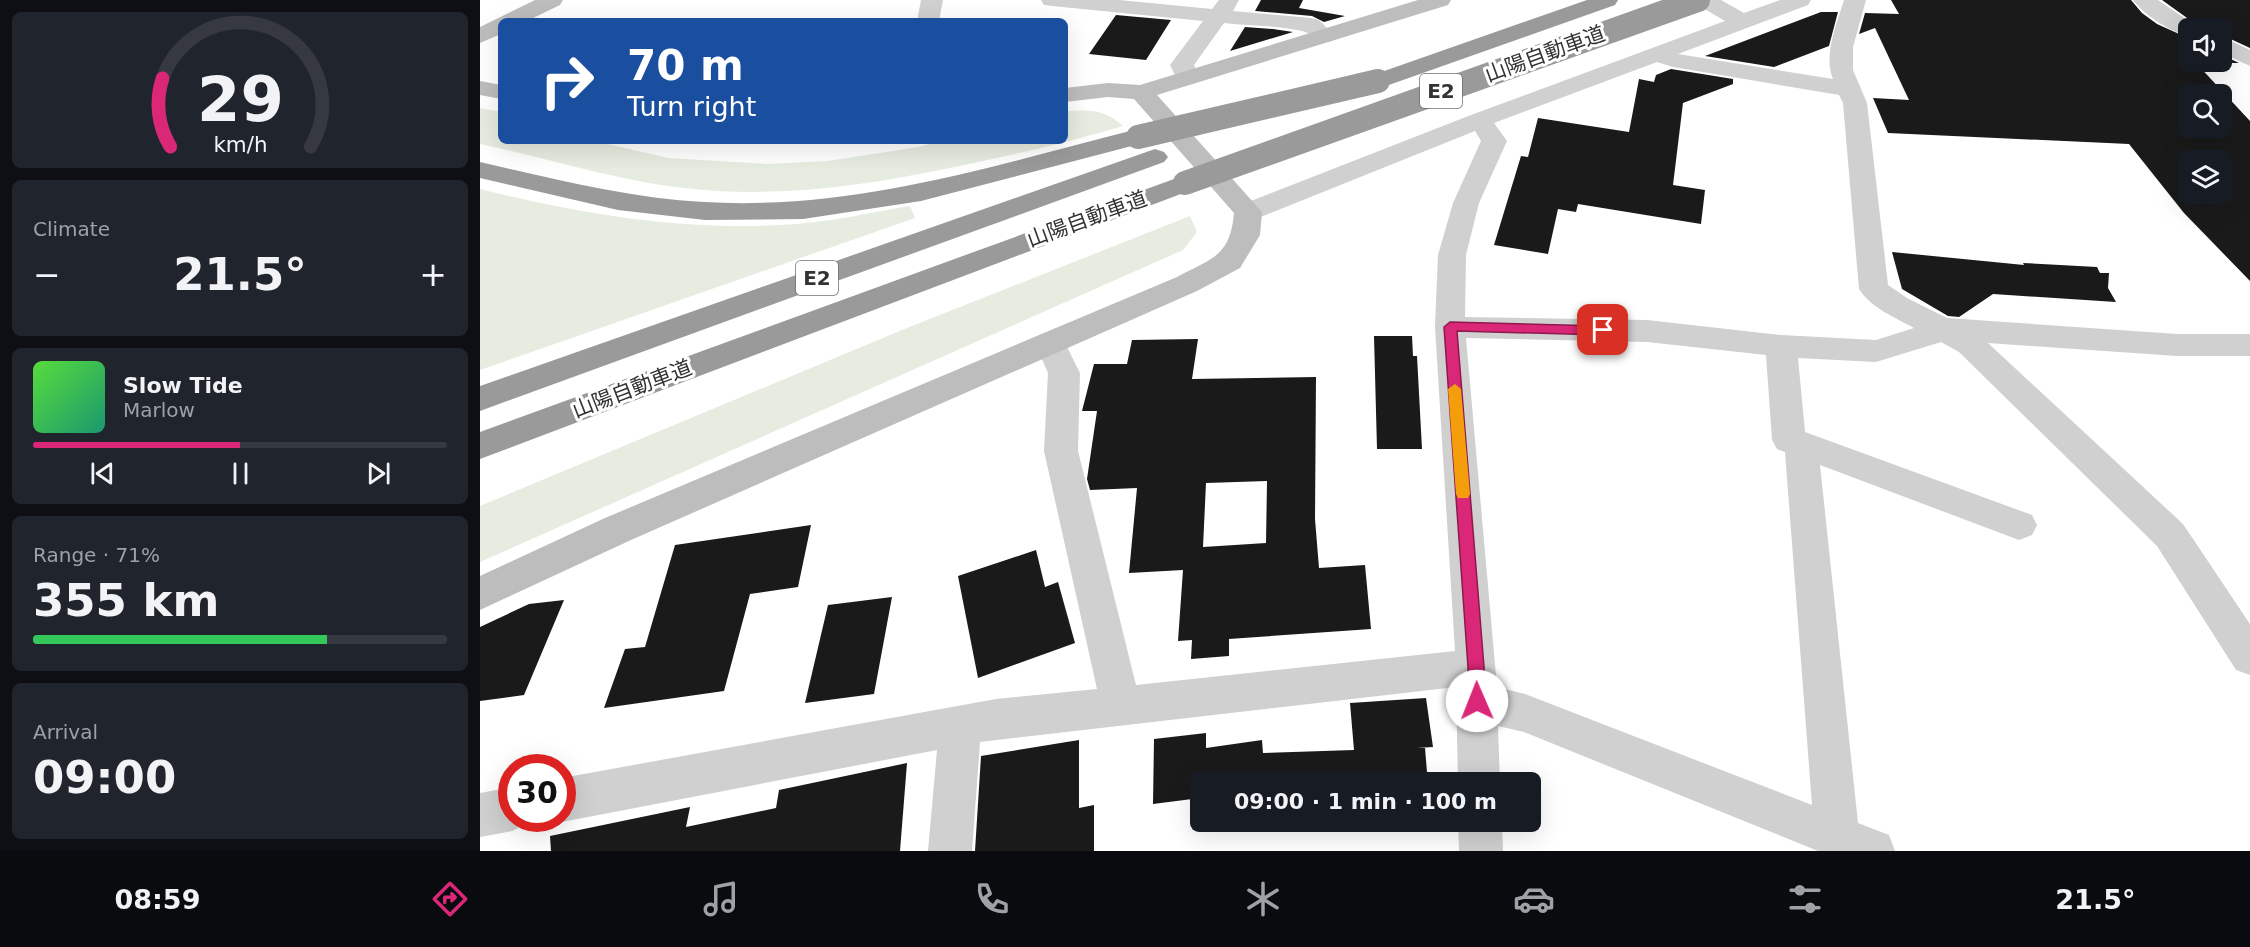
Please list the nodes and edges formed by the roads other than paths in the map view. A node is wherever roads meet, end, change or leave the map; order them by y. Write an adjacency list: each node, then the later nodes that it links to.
1 (552, 0): 12 (street)
2 (932, 0): 13 (street)
3 (1052, 0): 11 (street)
4 (1440, 0): 18 (street)
5 (1607, 0): 29 (highway, 山陽自動車道 / E2, bridge)
6 (1698, 0): 32 (highway, 山陽自動車道 / E2, bridge)
7 (1706, 0): 14 (street)
8 (1800, 0): 14 (street)
9 (1855, 0): 24 (street)
10 (2144, 0): 15 (street)
11 (1225, 8): 18 (street); 22 (street)
12 (516, 18)
13 (929, 18)
14 (1743, 22): 20 (street)
15 (2178, 23)
16 (498, 27): 17 (street)
17 (480, 36)
18 (1324, 36): 22 (street)
19 (2232, 49): 21 (street)
20 (1658, 54): 24 (street); 28 (street)
21 (2250, 59)
22 (1186, 78): 26 (street)
23 (480, 88): 25 (street)
24 (1849, 89): 34 (street)
25 (498, 91)
26 (1141, 92): 27 (street); 31 (street)
27 (1068, 95)
28 (1480, 120): 31 (street); 33 (street)
29 (1147, 147): 30 (highway); 38 (highway, 山陽自動車道 / E2)
30 (480, 170)
31 (1248, 212): 35 (street)
32 (1009, 248): 40 (highway, 山陽自動車道 / E2); 41 (highway)
33 (1450, 327): 37 (street); 45 (street)
34 (1946, 330): 36 (street); 37 (street); 44 (street)
35 (1050, 343): 43 (street); 46 (street)
36 (2250, 345)
37 (1781, 346): 39 (street)
38 (480, 399)
39 (1801, 444): 42 (street); 53 (street)
40 (480, 446)
41 (480, 467)
42 (2019, 525)
43 (480, 594)
44 (2250, 657)
45 (1477, 684): 46 (street); 48 (street); 53 (street)
46 (1122, 705): 47 (street)
47 (960, 726): 49 (street); 54 (street)
48 (1479, 772)
49 (576, 797)
50 (498, 812): 51 (street)
51 (480, 815)
52 (1480, 832): 55 (street)
53 (1855, 844)
54 (950, 851)
55 (1481, 851)

